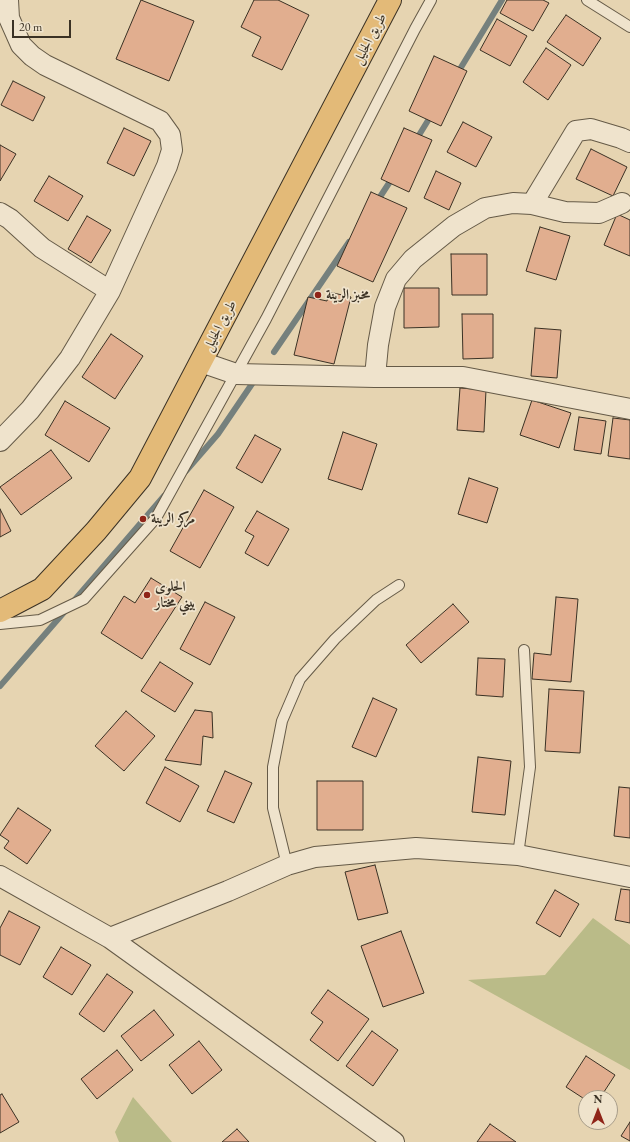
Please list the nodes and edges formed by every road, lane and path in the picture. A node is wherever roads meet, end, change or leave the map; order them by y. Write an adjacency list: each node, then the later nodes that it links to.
1 (8, 0): 10 (street)
2 (390, 0): 11 (main road, طريق الجليل)
3 (431, 0): 12 (lane)
4 (587, 0): 5 (lane)
5 (630, 27)
6 (630, 142): 8 (street)
7 (622, 203): 8 (street)
8 (532, 204): 13 (street)
9 (0, 213): 10 (street)
10 (110, 291): 15 (street)
11 (201, 362): 12 (street); 17 (main road, طريق الجليل)
12 (236, 374): 13 (street); 18 (lane)
13 (375, 377): 14 (street)
14 (630, 409)
15 (0, 441)
16 (399, 585): 21 (lane)
17 (0, 610)
18 (0, 624)
19 (524, 650): 20 (lane)
20 (518, 855): 21 (street); 23 (street)
21 (287, 865): 24 (street)
22 (0, 876): 24 (street)
23 (630, 877)
24 (110, 938): 25 (street)
25 (394, 1142)

